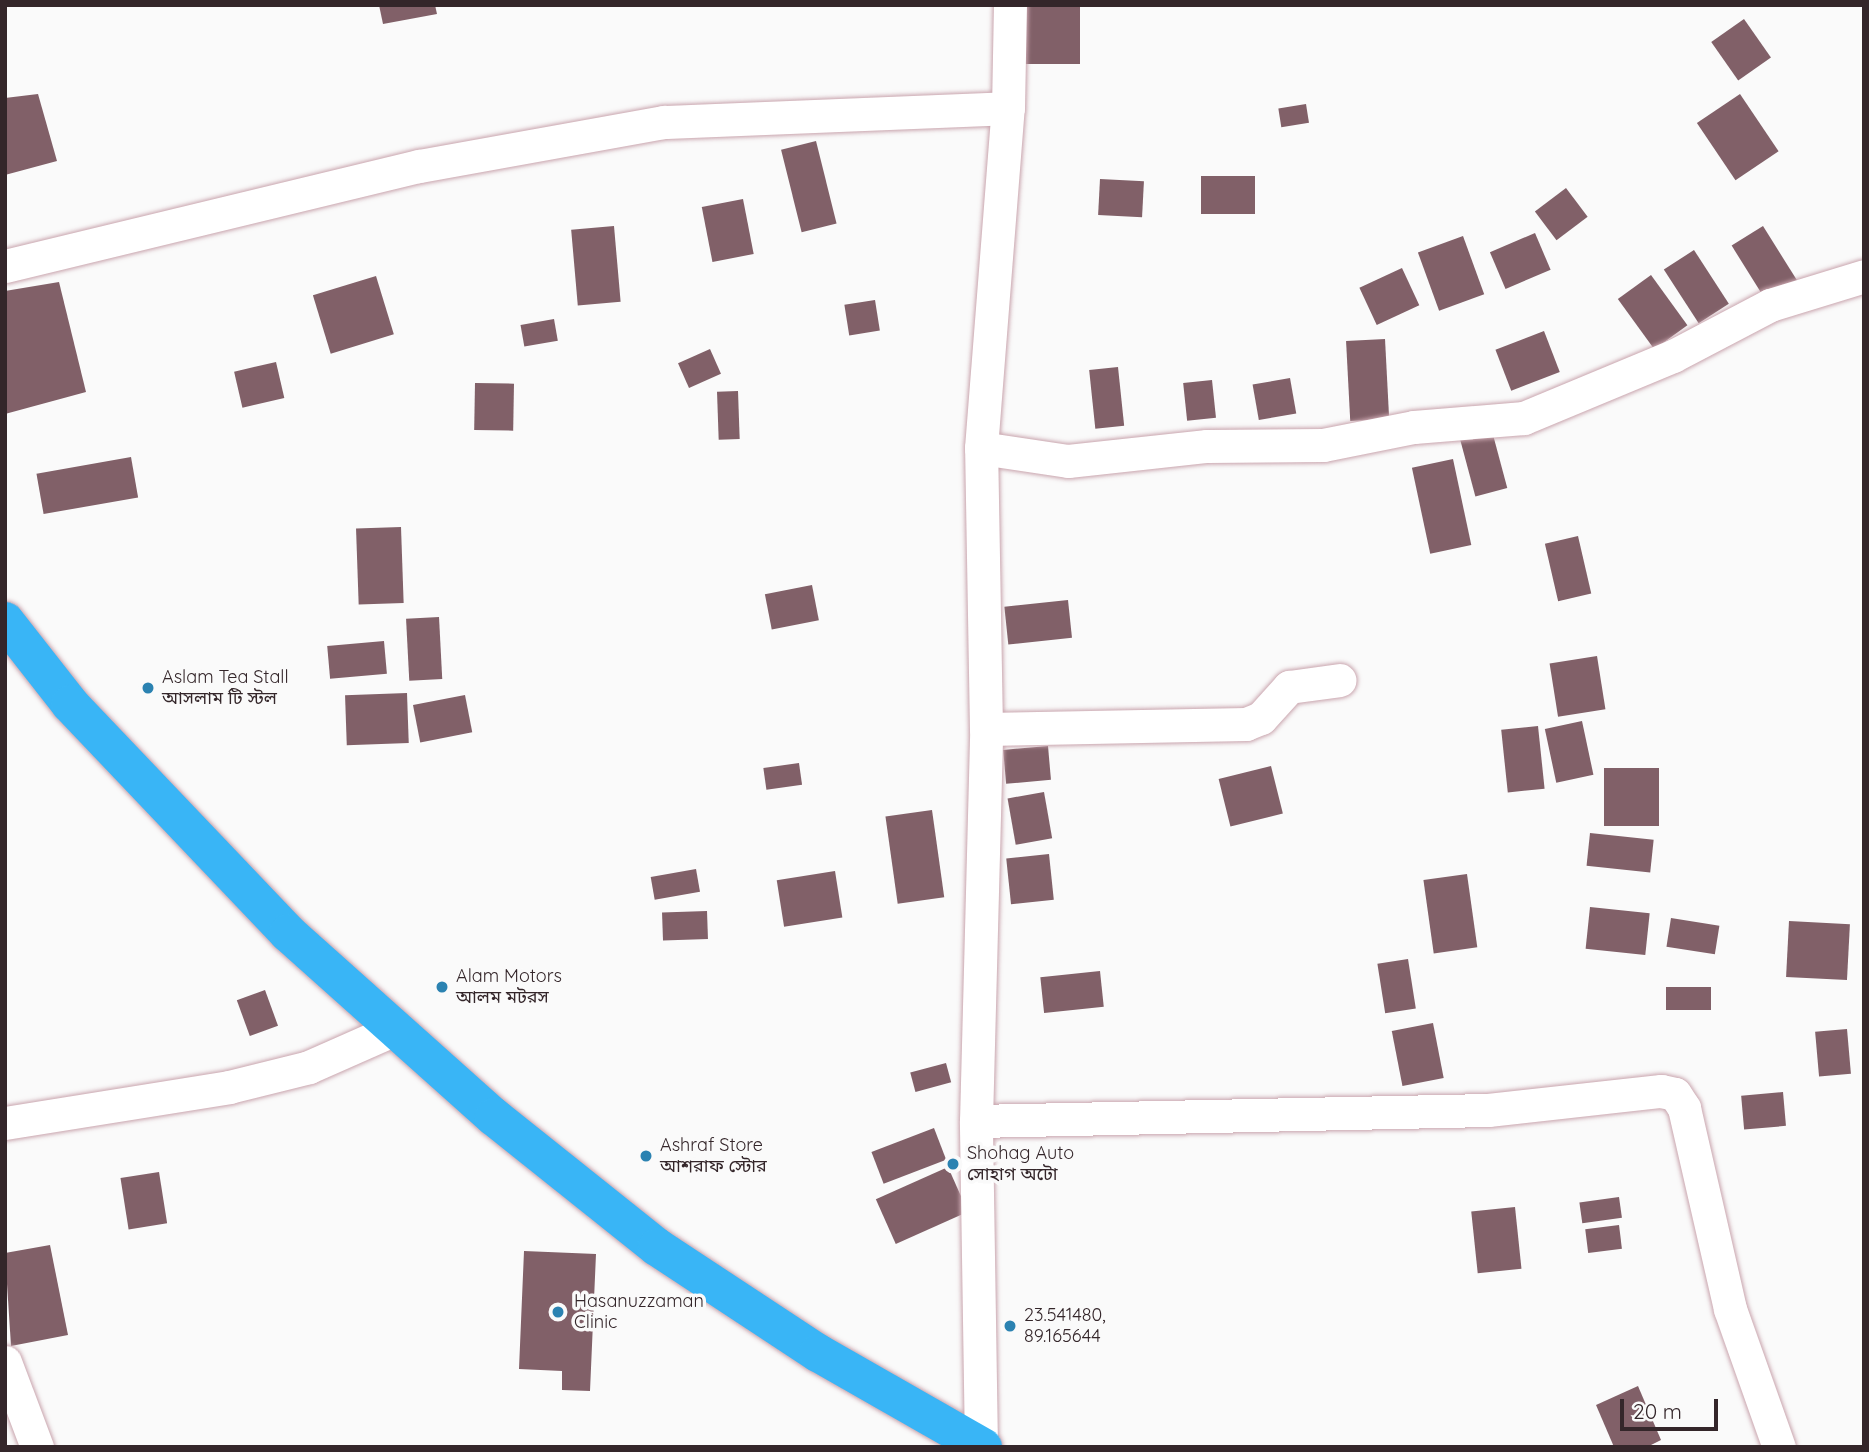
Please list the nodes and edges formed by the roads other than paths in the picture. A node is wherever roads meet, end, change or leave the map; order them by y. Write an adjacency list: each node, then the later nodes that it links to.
1 (1010, 5): 2 (street)
2 (1008, 108): 3 (street); 5 (street)
3 (5, 266)
4 (1864, 276): 5 (street)
5 (981, 448): 8 (street)
6 (5, 621): 9 (highway)
7 (1340, 680): 8 (street)
8 (986, 729): 10 (street)
9 (393, 1030): 11 (street); 13 (highway)
10 (976, 1121): 13 (street); 15 (street)
11 (5, 1123)
12 (5, 1362): 14 (street)
13 (981, 1446)
14 (37, 1447)
15 (1779, 1447)

